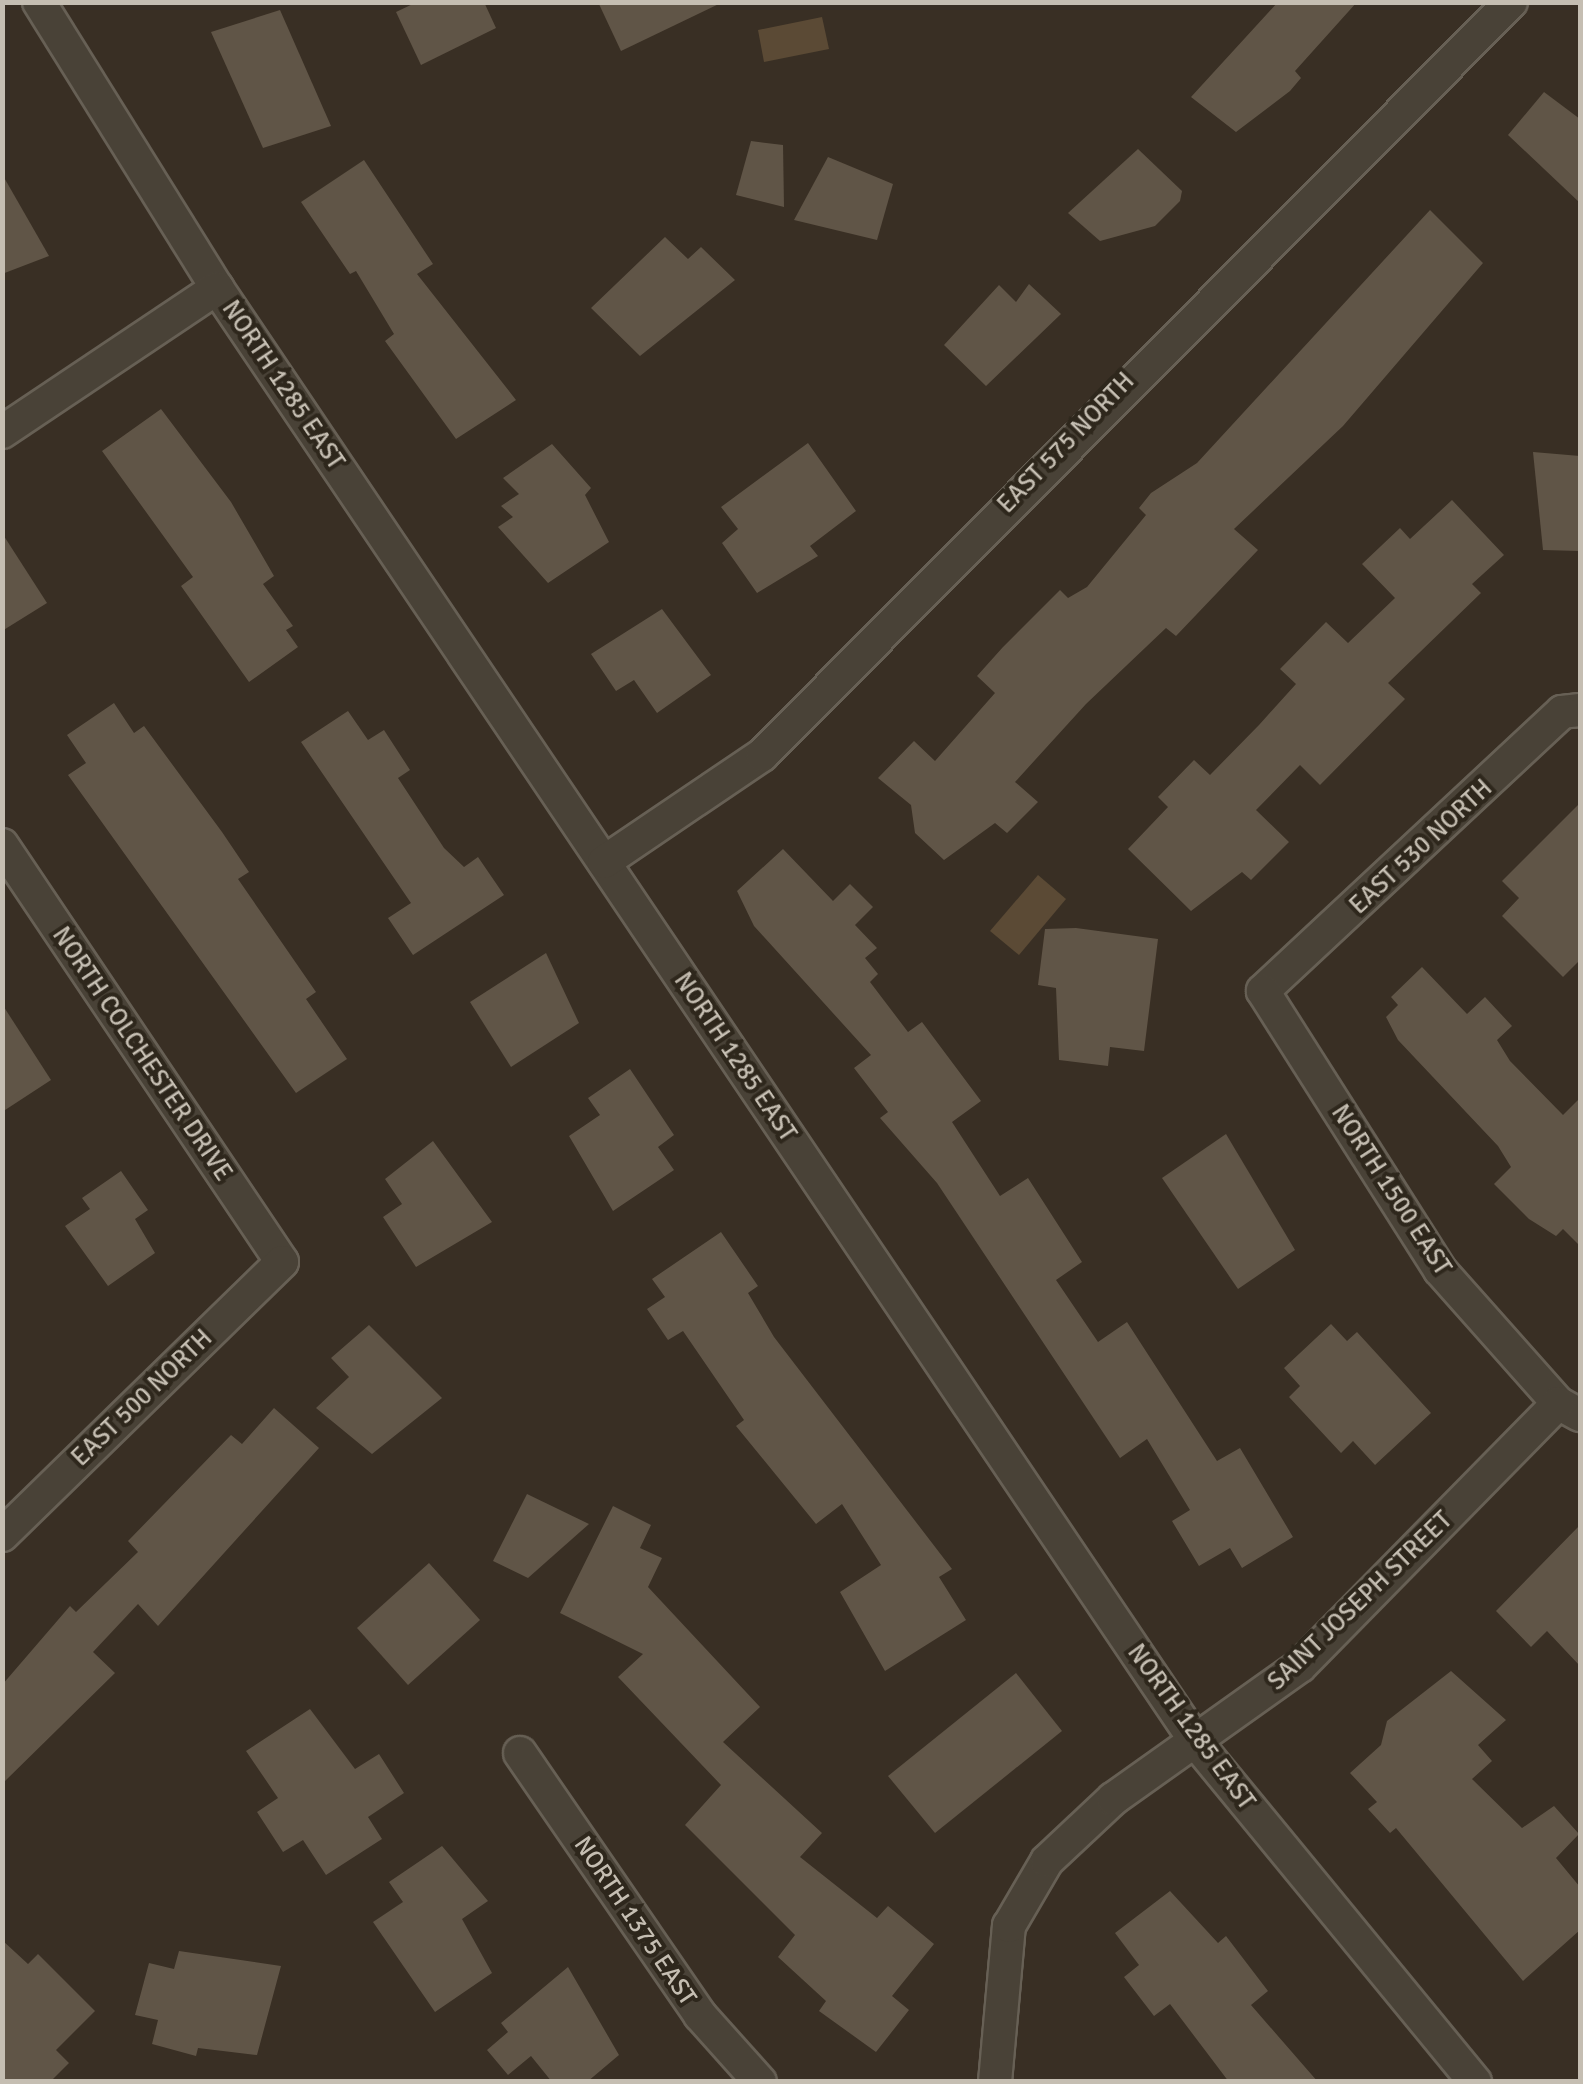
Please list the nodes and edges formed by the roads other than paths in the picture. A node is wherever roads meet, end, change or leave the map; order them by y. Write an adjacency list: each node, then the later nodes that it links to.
1 (39, 2): 3 (street, NORTH 1285 EAST)
2 (1512, 2): 7 (street, EAST 575 NORTH)
3 (217, 288): 4 (street); 7 (street, NORTH 1285 EAST)
4 (2, 432)
5 (1580, 710): 8 (street, EAST 530 NORTH)
6 (2, 845): 9 (street, NORTH COLCHESTER DRIVE)
7 (604, 862): 12 (street, NORTH 1285 EAST)
8 (1263, 991): 10 (street, NORTH 1500 EAST)
9 (282, 1262): 11 (street, EAST 500 NORTH)
10 (1570, 1409): 12 (street, SAINT JOSEPH STREET)
11 (2, 1535)
12 (1199, 1746): 14 (street, NORTH 1285 EAST); 16 (street, SAINT JOSEPH STREET)
13 (520, 1752): 15 (street, NORTH 1375 EAST)
14 (1475, 2081)
15 (760, 2082)
16 (995, 2082)

